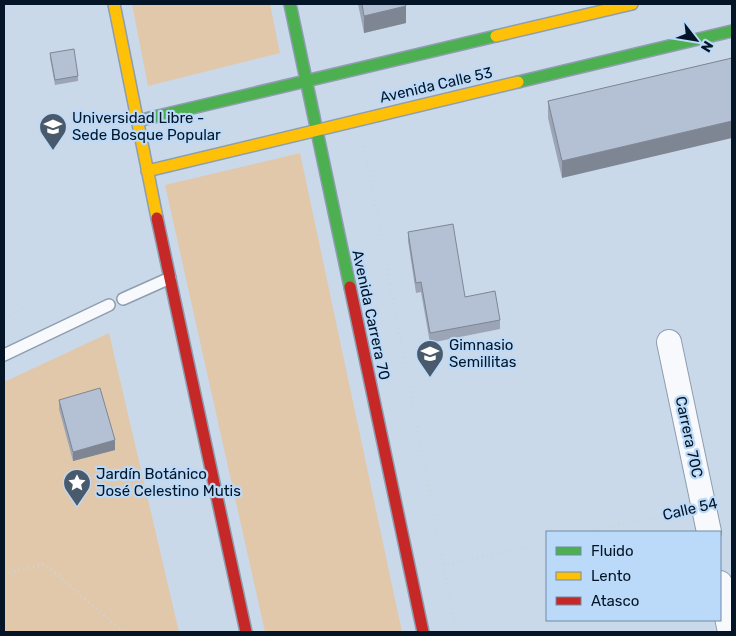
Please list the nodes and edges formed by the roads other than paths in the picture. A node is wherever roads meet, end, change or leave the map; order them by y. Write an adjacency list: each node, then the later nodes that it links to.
1 (114, 4): 6 (main road)
2 (290, 4): 5 (main road, Avenida Carrera 70)
3 (632, 4): 5 (main road)
4 (732, 31): 7 (main road, Avenida Calle 53)
5 (306, 81): 6 (main road); 7 (main road, Avenida Carrera 70)
6 (137, 121): 8 (main road)
7 (317, 130): 8 (main road, Avenida Calle 53); 17 (main road, Avenida Carrera 70)
8 (147, 171): 9 (main road)
9 (170, 278): 10 (lane); 16 (main road)
10 (123, 299)
11 (109, 305): 13 (lane)
12 (669, 342): 14 (street, Carrera 70C)
13 (4, 355)
14 (709, 531)
15 (721, 588): 18 (street)
16 (246, 632)
17 (423, 632)
18 (730, 632)

